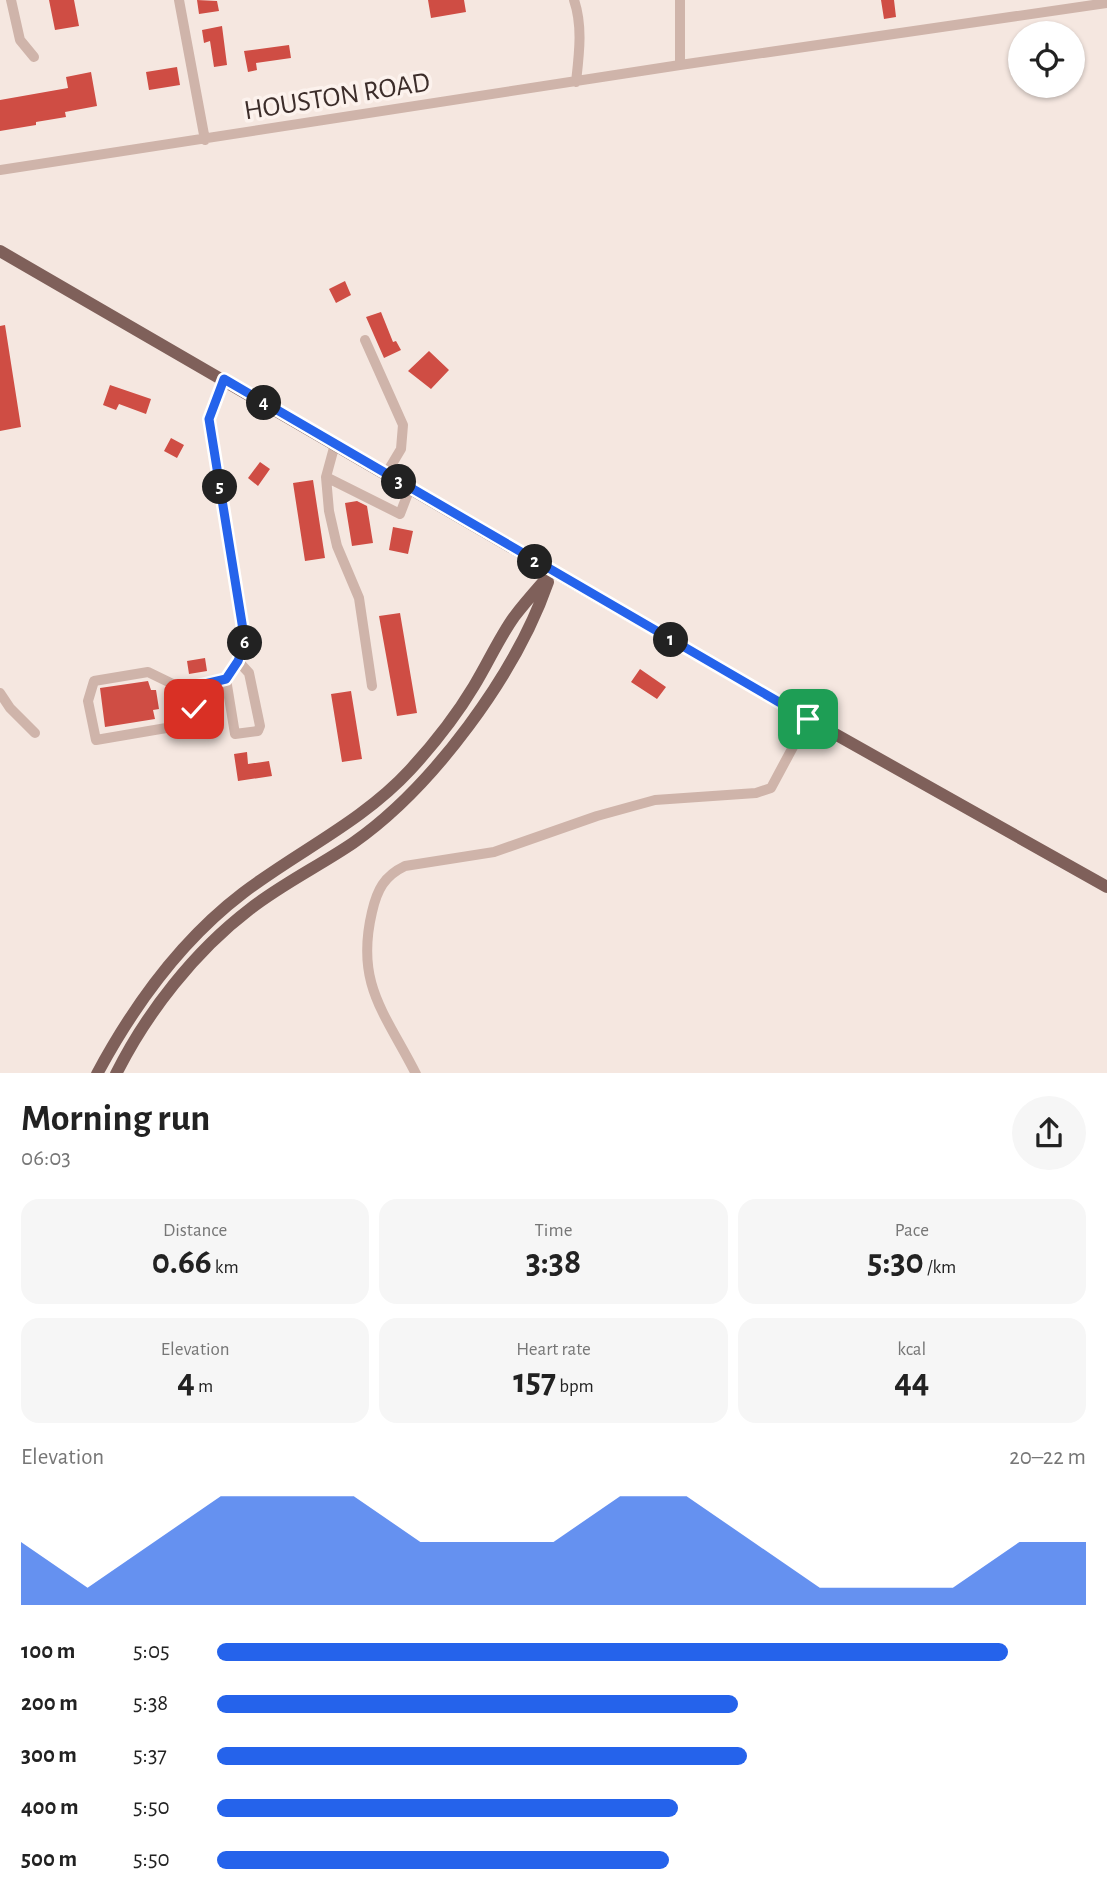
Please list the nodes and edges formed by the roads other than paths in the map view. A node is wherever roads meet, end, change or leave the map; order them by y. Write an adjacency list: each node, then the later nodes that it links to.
1 (11, 0): 6 (street)
2 (179, 0): 9 (street)
3 (574, 0): 8 (street)
4 (680, 0): 7 (street)
5 (1107, 3): 7 (street, HOUSTON ROAD)
6 (34, 57)
7 (680, 65): 8 (street, HOUSTON ROAD)
8 (576, 82): 9 (street, HOUSTON ROAD)
9 (205, 140): 10 (street, HOUSTON ROAD)
10 (0, 170)
11 (0, 251): 13 (main road)
12 (365, 340): 15 (street)
13 (224, 379): 14 (main road); 19 (street)
14 (335, 444): 15 (main road); 16 (street)
15 (386, 474): 17 (main road)
16 (326, 477): 17 (street); 21 (street)
17 (410, 488): 18 (main road)
18 (552, 572): 24 (main road); 27 (main road); 28 (main road)
19 (238, 661): 20 (street); 20 (street)
20 (226, 679): 22 (street)
21 (372, 686)
22 (192, 687): 22 (street)
23 (0, 693): 25 (street)
24 (808, 719): 26 (main road); 29 (street)
25 (35, 733)
26 (1107, 887)
27 (97, 1073)
28 (116, 1073)
29 (416, 1073)

